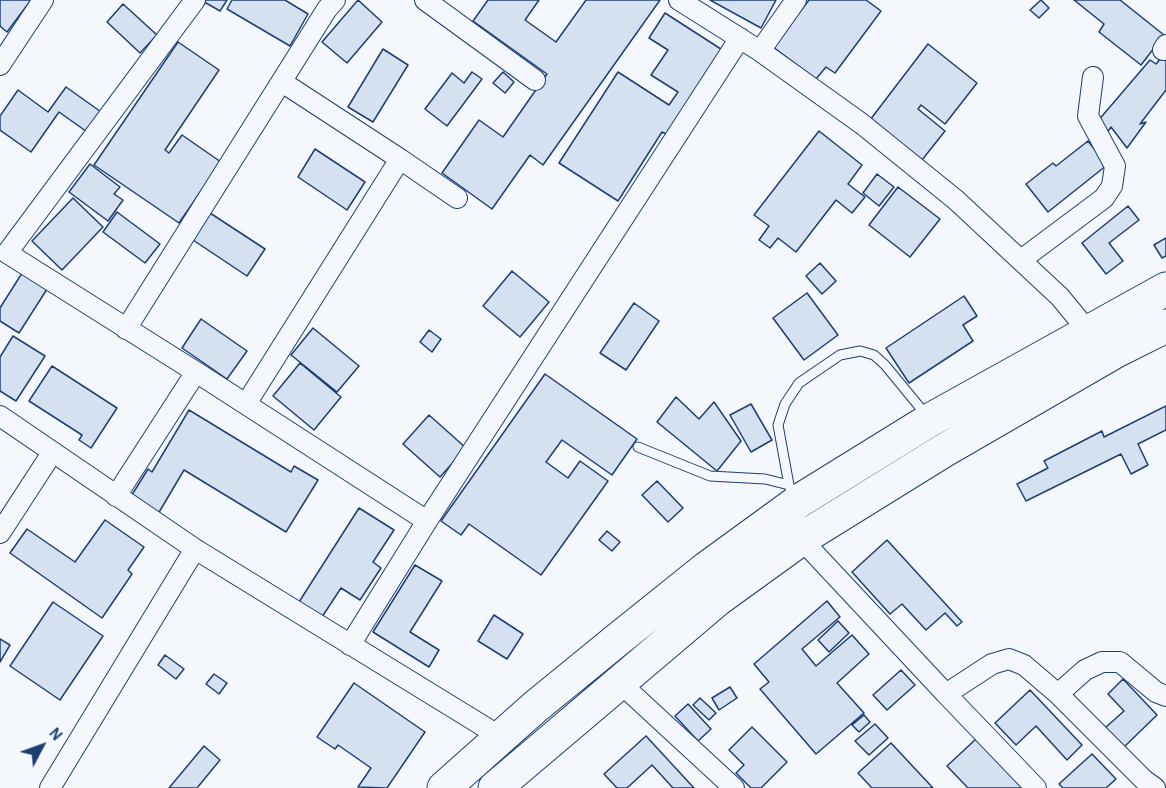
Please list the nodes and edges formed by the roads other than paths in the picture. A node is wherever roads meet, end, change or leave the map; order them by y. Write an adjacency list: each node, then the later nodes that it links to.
1 (43, 0): 9 (street)
2 (195, 0): 15 (street)
3 (335, 0): 12 (street)
4 (425, 0): 11 (street)
5 (679, 0): 7 (street)
6 (796, 0): 8 (street)
7 (740, 39): 8 (street); 29 (street)
8 (760, 51): 16 (street)
9 (0, 64)
10 (1093, 76): 16 (street)
11 (535, 80)
12 (282, 82): 13 (street); 19 (street)
13 (399, 159): 14 (street); 22 (street)
14 (457, 198)
15 (4, 251): 19 (street)
16 (1021, 260): 20 (street)
17 (1166, 290): 20 (highway)
18 (1166, 326): 31 (highway)
19 (126, 329): 21 (street)
20 (1088, 331): 24 (highway)
21 (196, 372): 22 (street); 28 (street)
22 (246, 404): 29 (street)
23 (0, 416): 26 (street)
24 (930, 420): 27 (highway); 27 (lane)
25 (638, 447): 27 (lane)
26 (52, 453): 28 (street); 30 (street)
27 (794, 493): 38 (highway)
28 (116, 496): 32 (street)
29 (427, 521): 33 (street)
30 (0, 533)
31 (801, 539): 34 (highway); 35 (street)
32 (195, 549): 33 (street); 39 (street)
33 (350, 645): 38 (street)
34 (619, 682): 41 (highway); 42 (street)
35 (946, 694): 36 (street); 43 (street)
36 (1058, 694): 37 (street); 44 (street)
37 (1166, 696)
38 (501, 737): 40 (highway)
39 (50, 788)
40 (444, 788)
41 (495, 788)
42 (734, 788)
43 (1036, 788)
44 (1155, 788)

